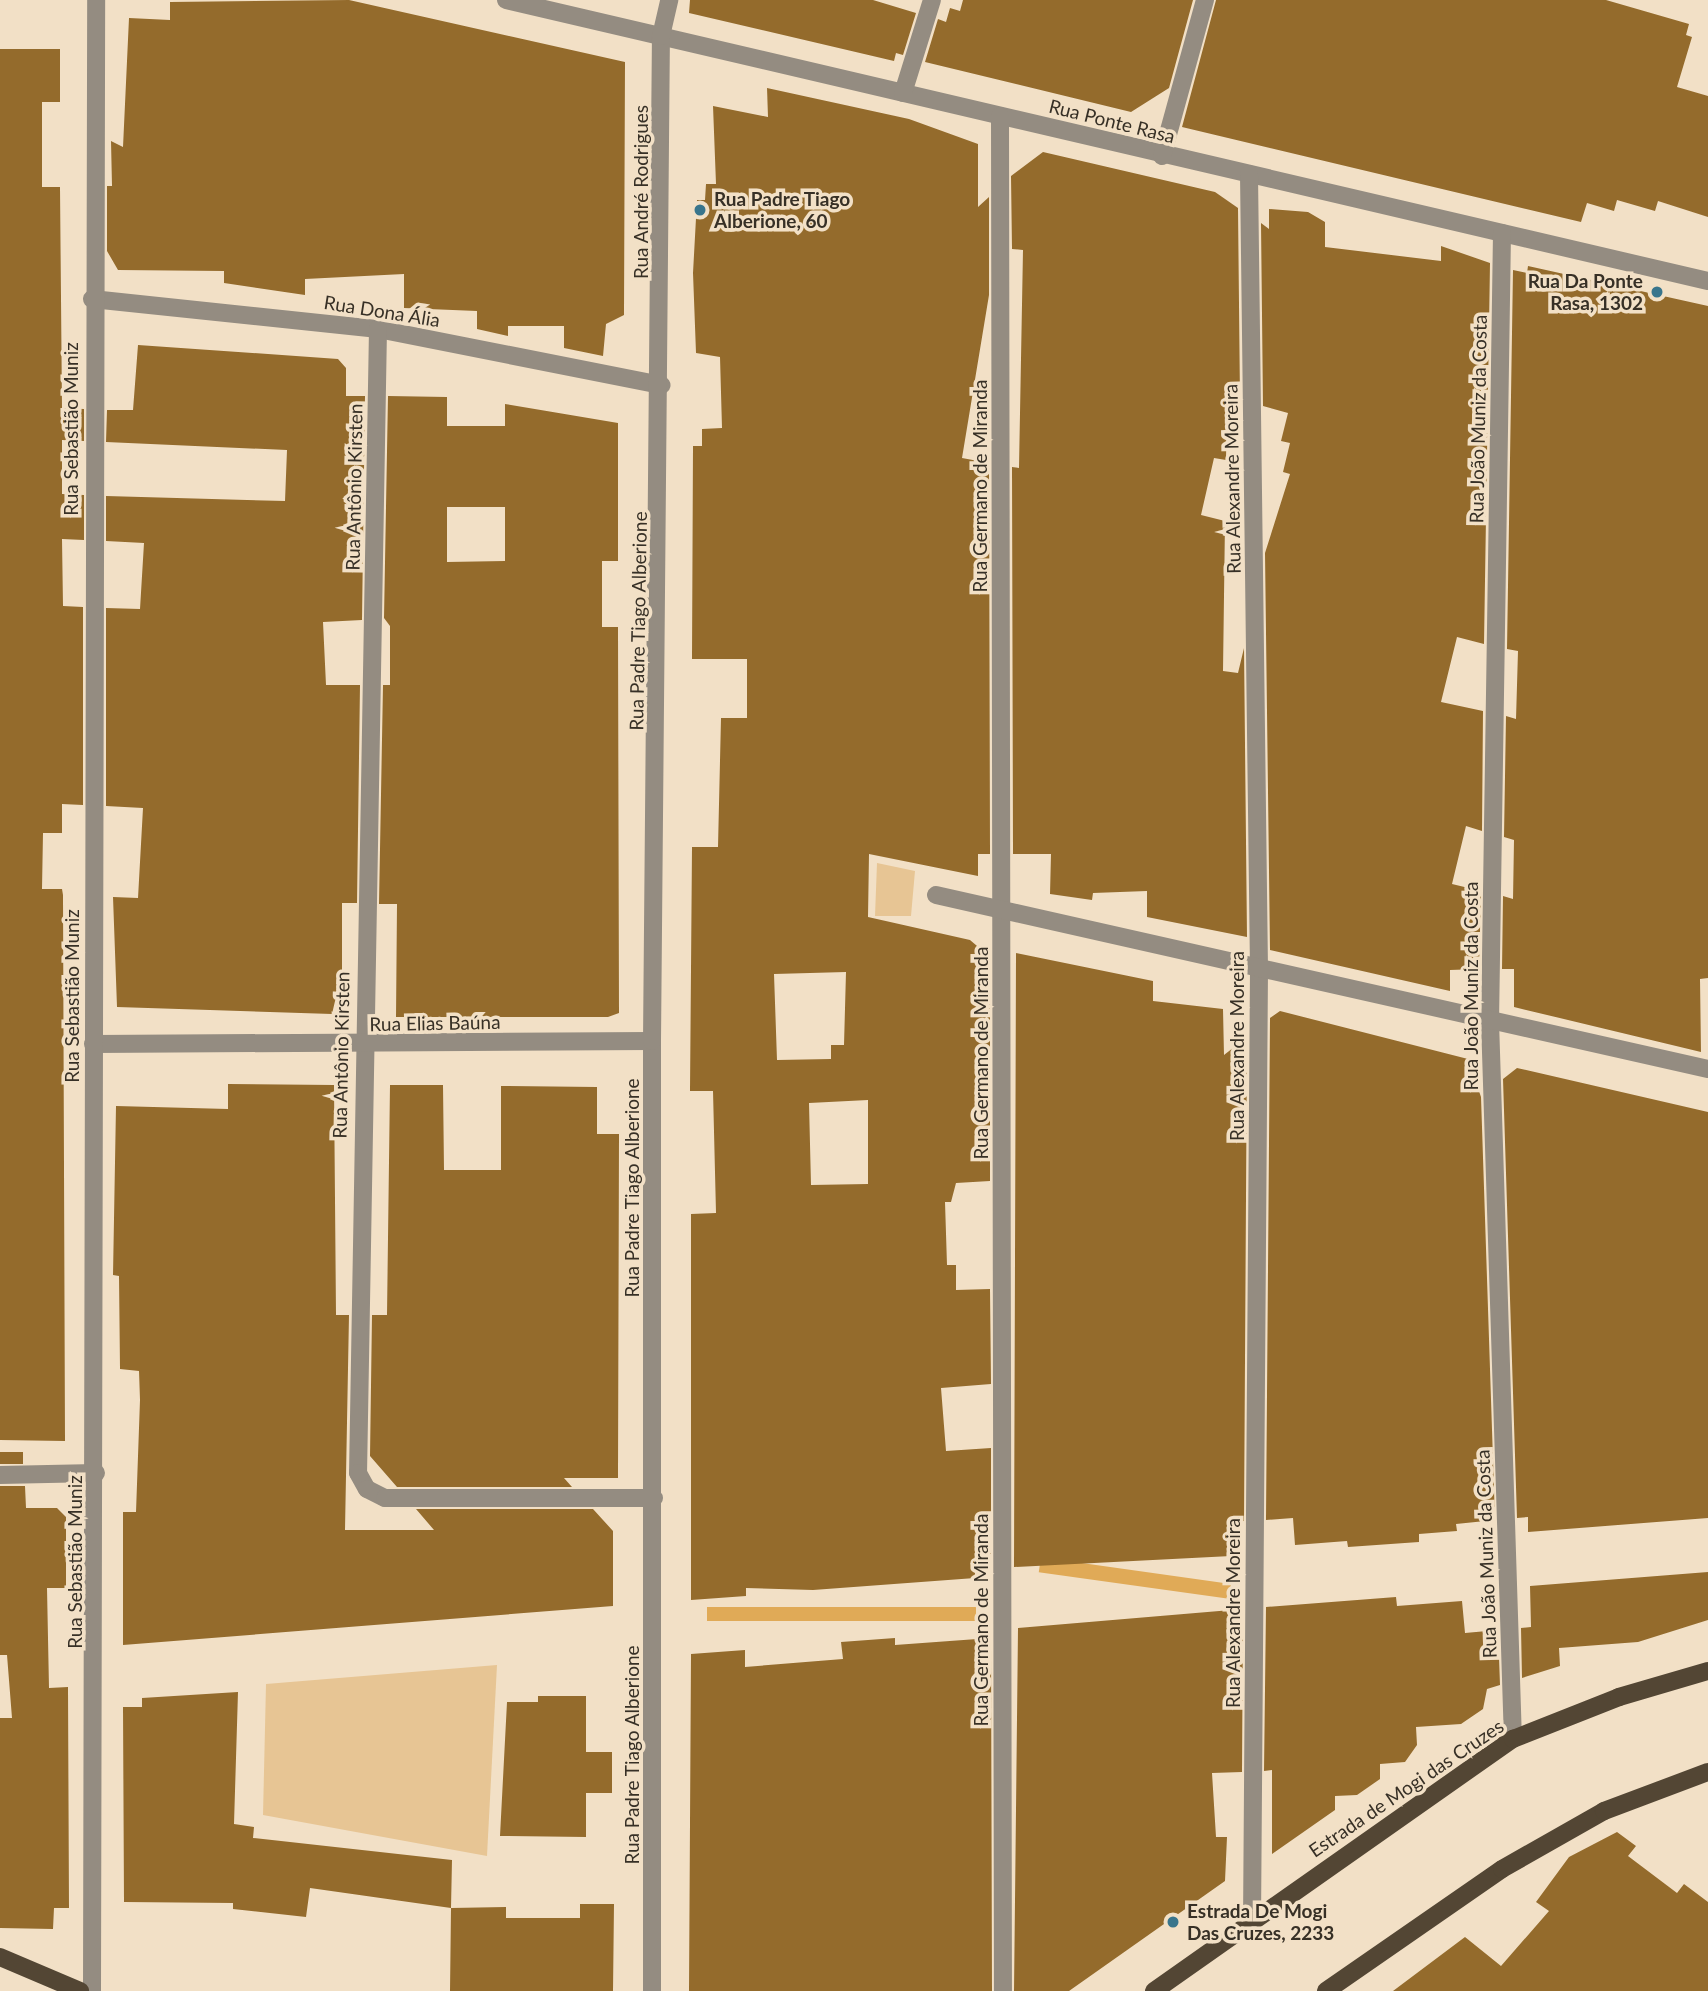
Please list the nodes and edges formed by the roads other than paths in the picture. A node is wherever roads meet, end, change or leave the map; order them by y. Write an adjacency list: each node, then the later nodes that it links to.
1 (96, 0): 13 (street, Rua Sebastião Muniz)
2 (506, 0): 6 (street, Rua Ponte Rasa)
3 (669, 0): 6 (street, Rua André Rodrigues)
4 (932, 0): 7 (street)
5 (1205, 0): 9 (street)
6 (661, 36): 7 (street, Rua Ponte Rasa); 15 (street, Rua André Rodrigues)
7 (903, 93): 8 (street, Rua Ponte Rasa)
8 (1000, 116): 9 (street, Rua Ponte Rasa); 17 (street, Rua Germano de Miranda)
9 (1162, 156): 10 (street, Rua Ponte Rasa)
10 (1249, 174): 11 (street, Rua Ponte Rasa); 18 (street, Rua Alexandre Moreira)
11 (1502, 233): 12 (street, Rua Ponte Rasa); 19 (street, Rua João Muniz da Costa)
12 (1708, 281)
13 (92, 299): 14 (street, Rua Dona Ália); 21 (street, Rua Sebastião Muniz)
14 (378, 329): 15 (street, Rua Dona Ália); 22 (street, Rua Antônio Kirsten)
15 (663, 385): 20 (street, Rua Padre Tiago Alberione)
16 (936, 895): 17 (street)
17 (1001, 913): 18 (street); 35 (street, Rua Germano de Miranda)
18 (1259, 969): 19 (street); 30 (street, Rua Alexandre Moreira)
19 (1490, 1021): 23 (street); 28 (street, Rua João Muniz da Costa)
20 (652, 1041): 22 (street, Rua Elias Baúna); 26 (street, Rua Padre Tiago Alberione)
21 (93, 1044): 22 (street, Rua Elias Baúna); 24 (street, Rua Sebastião Muniz)
22 (361, 1045): 26 (street, Rua Antônio Kirsten)
23 (1708, 1069)
24 (96, 1473): 25 (street); 33 (street, Rua Sebastião Muniz)
25 (0, 1475)
26 (654, 1498): 34 (street, Rua Padre Tiago Alberione)
27 (1708, 1671): 28 (main road, Estrada de Mogi das Cruzes)
28 (1513, 1739): 30 (main road, Estrada de Mogi das Cruzes)
29 (1708, 1772): 37 (main road)
30 (1252, 1918): 36 (main road, Estrada de Mogi das Cruzes)
31 (0, 1957): 32 (main road)
32 (80, 1991)
33 (93, 1991)
34 (652, 1991)
35 (1003, 1991)
36 (1154, 1991)
37 (1326, 1991)

